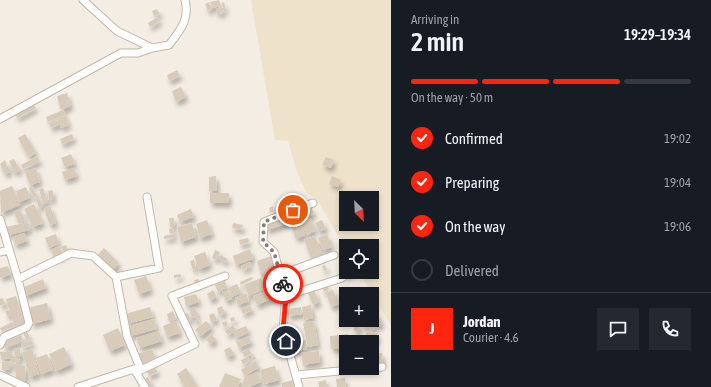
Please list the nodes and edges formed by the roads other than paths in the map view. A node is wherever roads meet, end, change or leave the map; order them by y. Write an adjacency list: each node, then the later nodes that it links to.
1 (83, 0): 3 (street)
2 (185, 0): 3 (street)
3 (152, 48): 4 (street)
4 (0, 119)
5 (147, 197): 13 (street)
6 (313, 203): 11 (street)
7 (0, 219): 8 (street)
8 (9, 250): 9 (street); 14 (street)
9 (0, 252)
10 (334, 255): 11 (street)
11 (280, 275): 16 (street)
12 (225, 276): 22 (street)
13 (116, 277): 14 (street); 22 (street)
14 (18, 279): 17 (street)
15 (339, 279): 16 (street)
16 (286, 296): 25 (street)
17 (2, 335): 18 (street)
18 (0, 345)
19 (379, 367): 20 (street)
20 (382, 367)
21 (0, 368): 24 (street)
22 (137, 369): 27 (street); 28 (street)
23 (339, 371): 25 (street)
24 (0, 375): 26 (street)
25 (296, 375): 29 (street)
26 (26, 387)
27 (78, 387)
28 (145, 387)
29 (299, 387)

